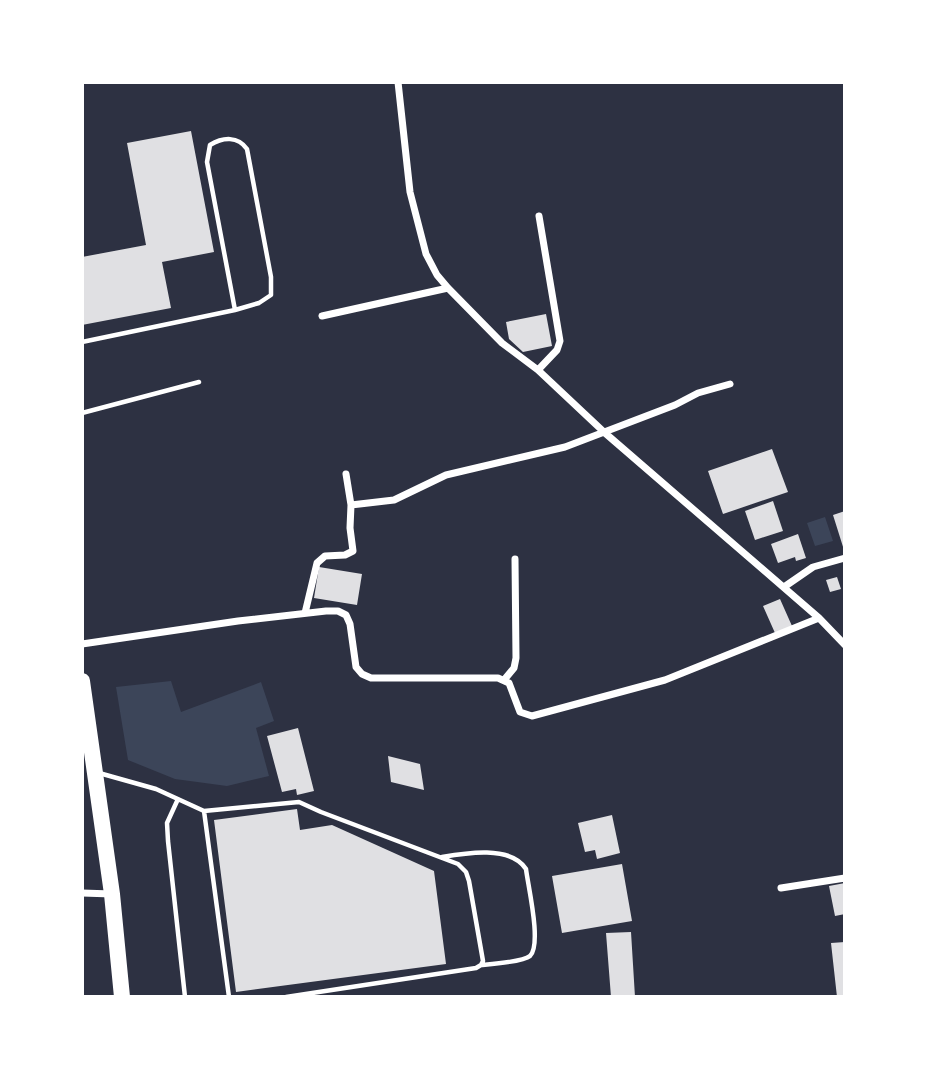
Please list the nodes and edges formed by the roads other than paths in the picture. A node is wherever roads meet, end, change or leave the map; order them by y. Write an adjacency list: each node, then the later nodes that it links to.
1 (398, 82): 3 (street)
2 (539, 216): 7 (street)
3 (448, 288): 5 (street); 7 (street)
4 (235, 310): 4 (lane); 6 (lane)
5 (322, 316)
6 (82, 342)
7 (538, 370): 11 (street)
8 (199, 382): 10 (lane)
9 (730, 384): 11 (street)
10 (82, 413)
11 (605, 433): 13 (street); 16 (street)
12 (346, 474): 13 (street)
13 (351, 505): 17 (street)
14 (845, 558): 16 (street)
15 (515, 559): 21 (street)
16 (784, 587): 18 (street)
17 (306, 613): 19 (street); 21 (street)
18 (819, 618): 20 (street); 21 (street)
19 (82, 644)
20 (845, 645)
21 (504, 680)
22 (83, 691): 23 (highway)
23 (85, 723): 24 (highway)
24 (95, 772): 25 (lane); 31 (highway)
25 (178, 799): 26 (lane); 34 (lane)
26 (204, 811): 27 (lane); 35 (lane)
27 (441, 858): 32 (lane); 32 (lane)
28 (845, 878): 29 (street)
29 (781, 888)
30 (82, 893): 31 (street)
31 (112, 894): 33 (highway)
32 (481, 965): 36 (lane)
33 (122, 997)
34 (185, 997)
35 (229, 997)
36 (286, 997)

